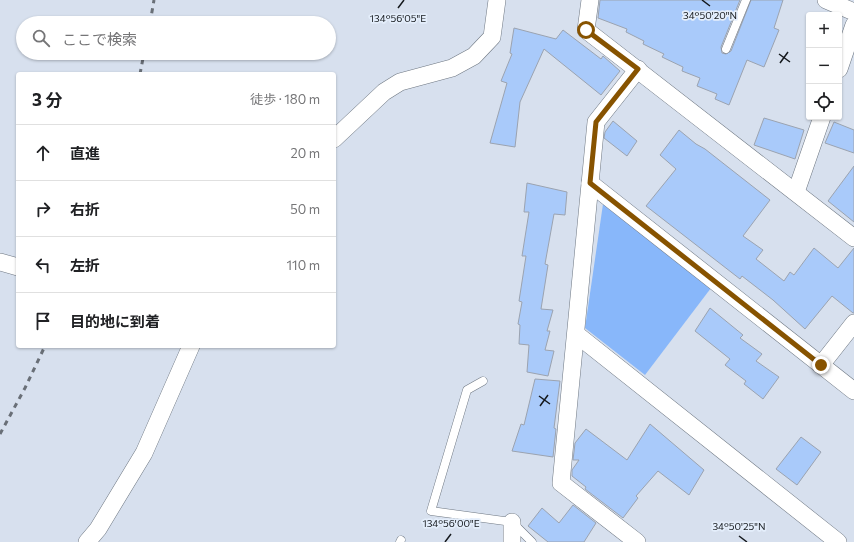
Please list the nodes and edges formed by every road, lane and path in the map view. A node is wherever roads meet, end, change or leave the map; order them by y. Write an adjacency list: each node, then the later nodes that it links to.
1 (497, 0): 11 (street)
2 (590, 0): 9 (street)
3 (746, 0): 7 (lane)
4 (826, 0): 5 (street)
5 (854, 12)
6 (854, 25): 8 (street)
7 (726, 49)
8 (842, 59)
9 (638, 69): 12 (street); 13 (street)
10 (821, 120): 13 (street)
11 (336, 137)
12 (590, 183): 18 (street); 20 (street)
13 (796, 192): 14 (street)
14 (854, 238)
15 (0, 262): 16 (street)
16 (16, 266)
17 (854, 323): 20 (street)
18 (576, 334): 27 (street); 28 (street)
19 (190, 348): 24 (street)
20 (821, 365): 22 (street)
21 (483, 381): 23 (lane)
22 (854, 391)
23 (512, 522): 25 (street); 26 (lane)
24 (88, 542)
25 (512, 542)
26 (532, 542)
27 (637, 542)
28 (838, 542)

